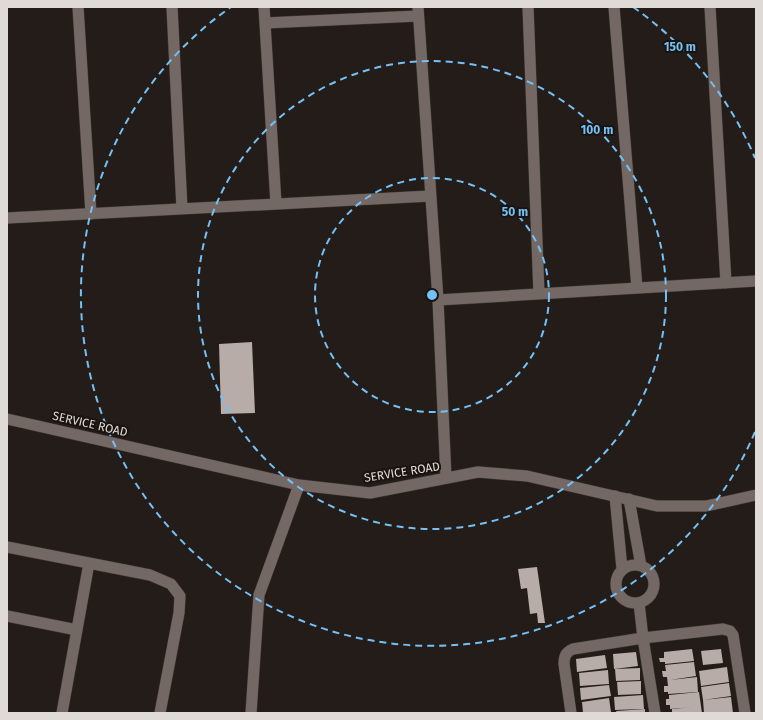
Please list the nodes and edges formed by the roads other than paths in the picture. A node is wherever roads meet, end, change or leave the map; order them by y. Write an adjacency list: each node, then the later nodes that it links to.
1 (78, 7): 12 (street)
2 (172, 7): 11 (street)
3 (264, 7): 8 (street)
4 (528, 7): 17 (street)
5 (614, 7): 16 (street)
6 (710, 7): 15 (street)
7 (418, 11): 8 (street); 9 (street)
8 (265, 23): 10 (street)
9 (430, 196): 10 (street); 18 (street)
10 (276, 204): 11 (street)
11 (182, 209): 12 (street)
12 (91, 214): 13 (street)
13 (7, 218)
14 (756, 282): 15 (street)
15 (726, 283): 16 (street)
16 (637, 288): 17 (street)
17 (539, 294): 18 (street)
18 (438, 300): 20 (street)
19 (7, 419): 21 (street, SERVICE ROAD)
20 (446, 478): 21 (street, SERVICE ROAD); 23 (street, SERVICE ROAD)
21 (299, 485): 35 (street)
22 (756, 495): 24 (street, SERVICE ROAD)
23 (615, 496): 24 (street, SERVICE ROAD); 28 (street)
24 (629, 499): 27 (street)
25 (7, 547): 26 (street)
26 (89, 563): 31 (street); 34 (street)
27 (641, 566): 28 (street); 29 (street)
28 (622, 569): 29 (street)
29 (639, 603): 32 (street)
30 (7, 616): 31 (street)
31 (77, 630): 33 (street)
32 (643, 638): 36 (street); 37 (street); 38 (street)
33 (62, 713)
34 (160, 713)
35 (251, 713)
36 (571, 713)
37 (655, 713)
38 (745, 713)

